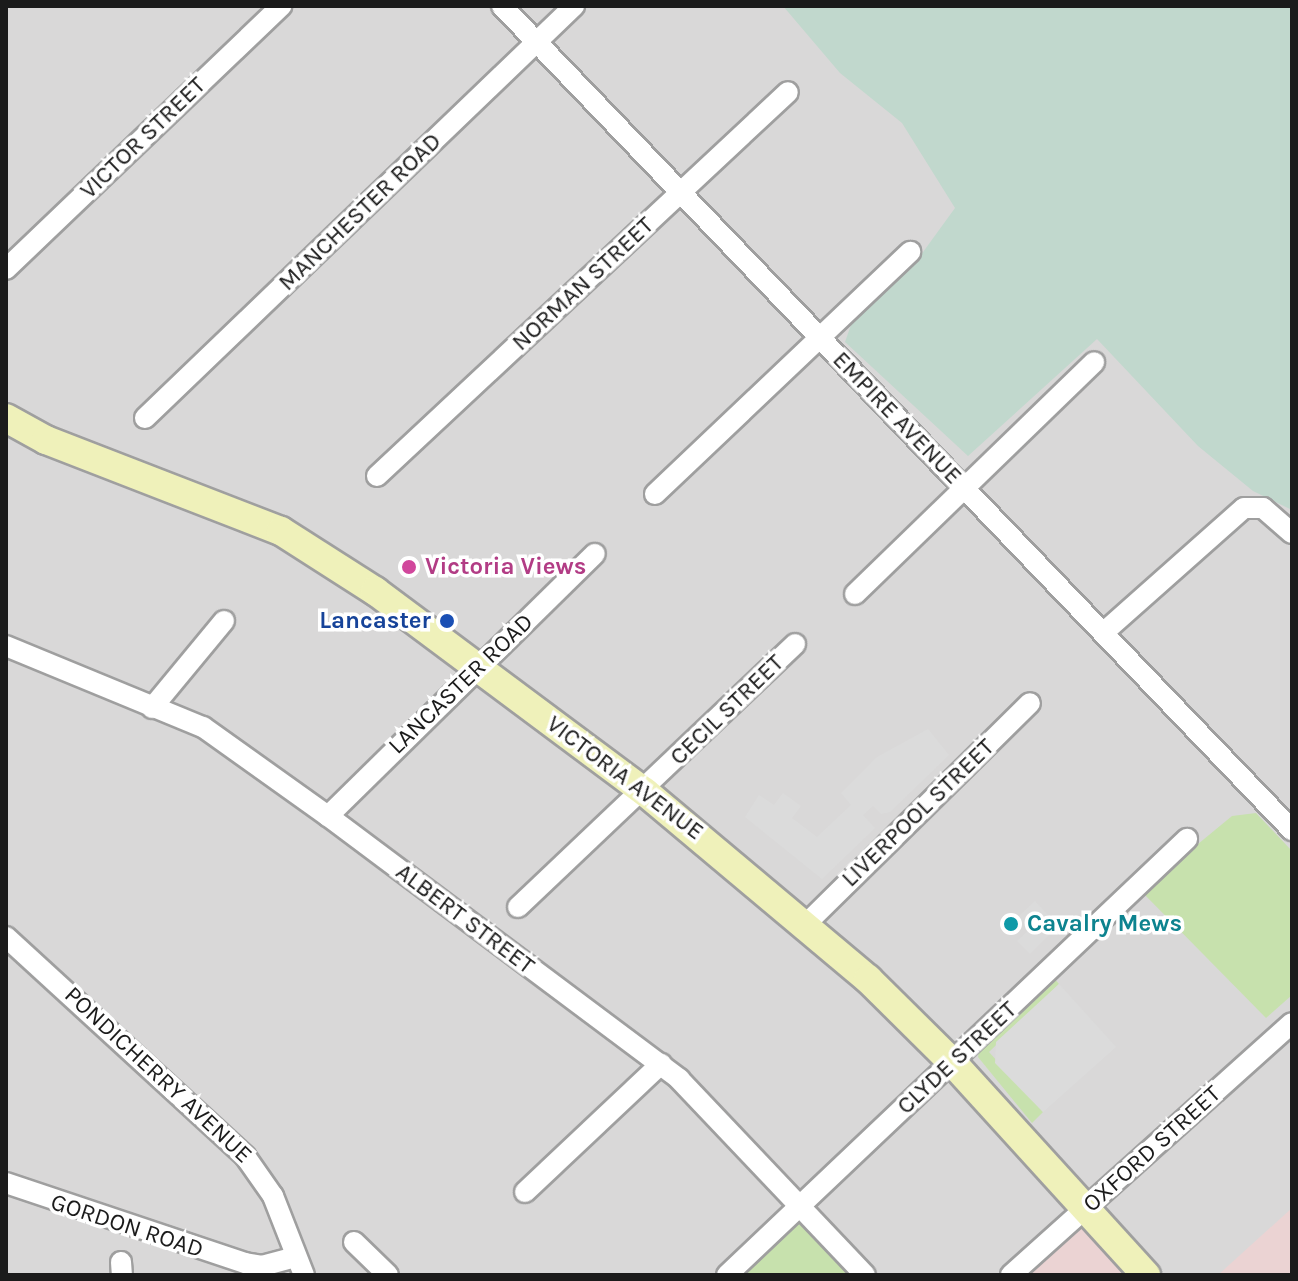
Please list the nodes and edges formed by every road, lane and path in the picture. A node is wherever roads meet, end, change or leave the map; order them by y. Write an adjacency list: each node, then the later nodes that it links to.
1 (281, 6): 8 (street, VICTOR STREET)
2 (502, 6): 4 (street, EMPIRE AVENUE)
3 (574, 6): 4 (street, MANCHESTER ROAD)
4 (537, 43): 6 (street, EMPIRE AVENUE); 12 (street, MANCHESTER ROAD)
5 (788, 92): 6 (street, NORMAN STREET)
6 (682, 192): 9 (street, EMPIRE AVENUE); 13 (street, NORMAN STREET)
7 (910, 252): 9 (street)
8 (6, 269)
9 (821, 339): 14 (street, EMPIRE AVENUE); 15 (street)
10 (1094, 362): 14 (street)
11 (6, 418): 23 (street, VICTORIA AVENUE)
12 (145, 418)
13 (377, 476)
14 (965, 488): 18 (street); 20 (street, EMPIRE AVENUE)
15 (655, 494)
16 (1292, 533): 20 (street)
17 (595, 554): 23 (street, LANCASTER ROAD)
18 (855, 594)
19 (224, 621): 25 (street)
20 (1103, 633): 28 (street, EMPIRE AVENUE)
21 (795, 644): 26 (street, CECIL STREET)
22 (6, 646): 25 (street, ALBERT STREET)
23 (478, 667): 26 (street, VICTORIA AVENUE); 27 (street, LANCASTER ROAD)
24 (1030, 703): 31 (street, LIVERPOOL STREET)
25 (152, 708): 27 (street, ALBERT STREET)
26 (645, 792): 30 (street, CECIL STREET); 31 (street, VICTORIA AVENUE)
27 (328, 816): 35 (street, ALBERT STREET)
28 (1292, 830)
29 (1187, 839): 34 (street, CLYDE STREET)
30 (518, 907)
31 (807, 923): 34 (street, VICTORIA AVENUE)
32 (6, 937): 41 (street, PONDICHERRY AVENUE)
33 (1292, 1023): 39 (street, OXFORD STREET)
34 (953, 1063): 38 (street, CLYDE STREET); 39 (street, VICTORIA AVENUE)
35 (661, 1064): 37 (street); 38 (street, ALBERT STREET)
36 (6, 1183): 41 (street, GORDON ROAD)
37 (525, 1192)
38 (801, 1204): 43 (street, CLYDE STREET); 44 (street, ALBERT STREET)
39 (1085, 1208): 45 (street, OXFORD STREET); 46 (street, VICTORIA AVENUE)
40 (354, 1242): 42 (street)
41 (300, 1266)
42 (388, 1275)
43 (727, 1275)
44 (865, 1275)
45 (1011, 1275)
46 (1146, 1275)

